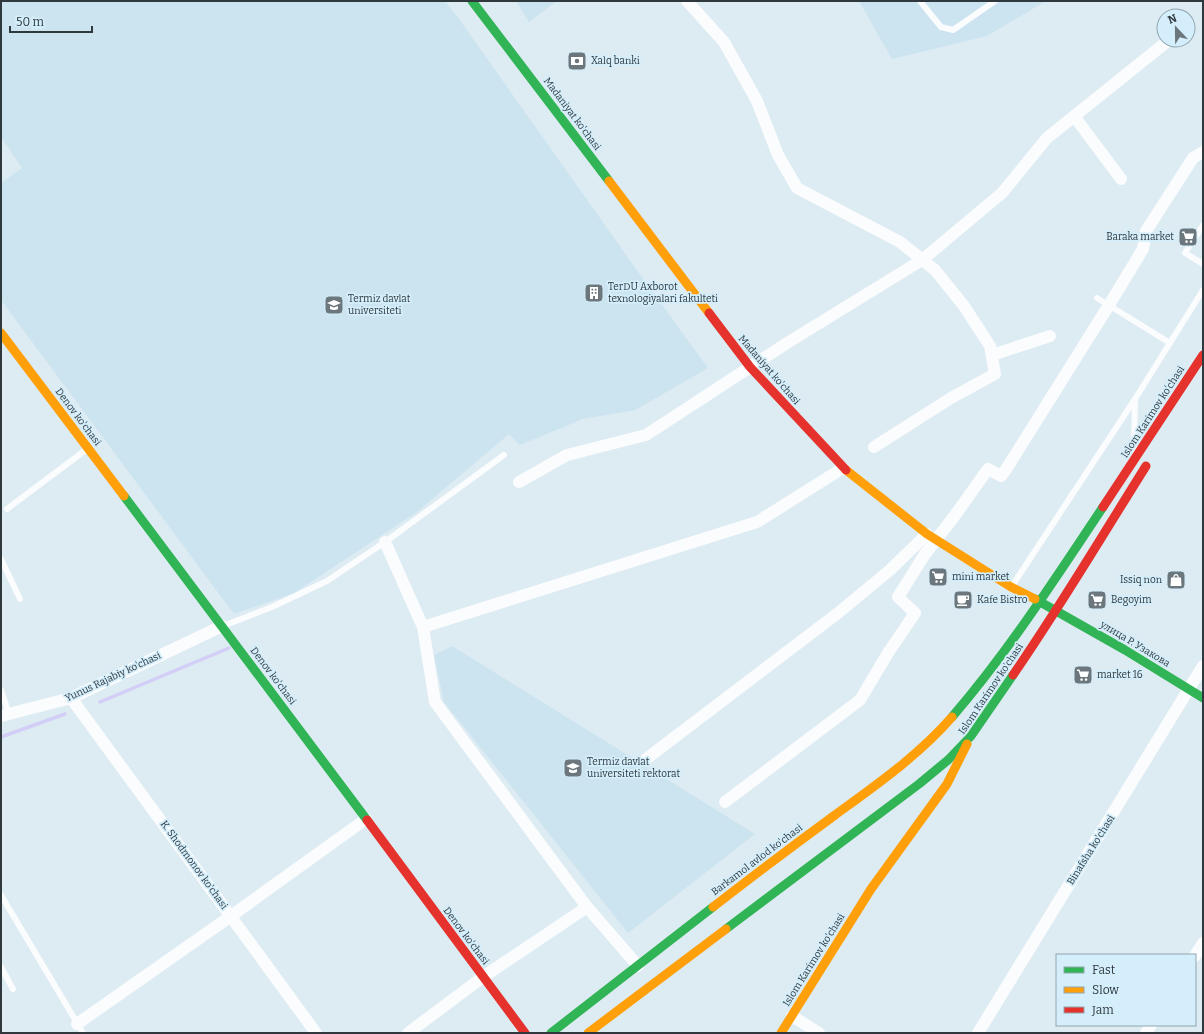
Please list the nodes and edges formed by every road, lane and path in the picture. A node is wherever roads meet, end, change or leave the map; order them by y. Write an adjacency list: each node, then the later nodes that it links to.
1 (472, 1): 20 (main road, Madaniyat ko'chasi)
2 (687, 1): 10 (street)
3 (920, 1): 4 (lane)
4 (995, 1)
5 (1159, 48): 6 (street)
6 (1074, 116): 8 (street); 10 (street)
7 (1203, 152): 14 (street)
8 (1121, 179)
9 (1203, 226): 11 (lane)
10 (922, 260): 18 (street); 20 (street)
11 (1203, 264)
12 (1203, 290): 17 (lane)
13 (1098, 298): 14 (lane)
14 (1110, 305): 17 (lane); 30 (street)
15 (1050, 336): 18 (street)
16 (2, 337): 23 (main road, Denov ko'chasi)
17 (1170, 343): 21 (lane)
18 (992, 355): 22 (street)
19 (1203, 355): 25 (main road, Islom Karimov ko'chasi)
20 (750, 367): 27 (main road, Madaniyat ko'chasi); 28 (street)
21 (1135, 399): 25 (lane); 33 (lane)
22 (874, 447)
23 (88, 448): 29 (lane); 37 (main road, Denov ko'chasi)
24 (504, 455): 31 (lane)
25 (1134, 461): 35 (main road, Islom Karimov ko'chasi)
26 (1149, 461): 36 (main road, Islom Karimov ko'chasi)
27 (843, 468): 30 (main road, Madaniyat ko'chasi); 38 (street)
28 (519, 482)
29 (7, 509)
30 (931, 537): 33 (main road, Madaniyat ko'chasi); 47 (street); 48 (street)
31 (385, 542): 37 (lane); 38 (street)
32 (1, 559): 34 (lane)
33 (1011, 588): 35 (main road, Madaniyat ko'chasi)
34 (20, 599)
35 (1040, 602): 36 (main road, Madaniyat ko'chasi); 42 (main road, Islom Karimov ko'chasi)
36 (1055, 610): 41 (main road, улица Р. Узакова); 46 (main road, Islom Karimov ko'chasi)
37 (222, 626): 43 (street, Yunus Rajabiy ko'chasi); 49 (main road, Denov ko'chasi)
38 (423, 627): 51 (street)
39 (1203, 666): 41 (street, Binafsha ko'chasi)
40 (1, 690): 45 (lane)
41 (1189, 690): 44 (main road, улица Р. Узакова); 68 (street, Binafsha ko'chasi)
42 (969, 697): 55 (main road, Barkamol avlod ko'chasi)
43 (71, 698): 45 (street, Yunus Rajabiy ko'chasi); 52 (street, K. Shodmonov ko'chasi)
44 (1203, 698)
45 (5, 715)
46 (971, 736): 59 (main road, Islom Karimov ko'chasi); 65 (main road)
47 (646, 759)
48 (725, 802)
49 (366, 819): 52 (street); 57 (main road, Denov ko'chasi)
50 (1, 896): 60 (lane)
51 (587, 906): 55 (street); 57 (street)
52 (231, 916): 60 (street); 61 (street, K. Shodmonov ko'chasi)
53 (1203, 943): 54 (street)
54 (1196, 954)
55 (638, 966): 64 (main road, Barkamol avlod ko'chasi)
56 (1, 967): 58 (lane)
57 (483, 976): 62 (street); 63 (main road, Denov ko'chasi)
58 (13, 989)
59 (792, 1016): 66 (main road, Islom Karimov ko'chasi); 67 (street)
60 (80, 1028)
61 (316, 1033)
62 (408, 1033)
63 (525, 1033)
64 (551, 1033)
65 (588, 1033)
66 (781, 1033)
67 (819, 1033)
68 (978, 1033)

